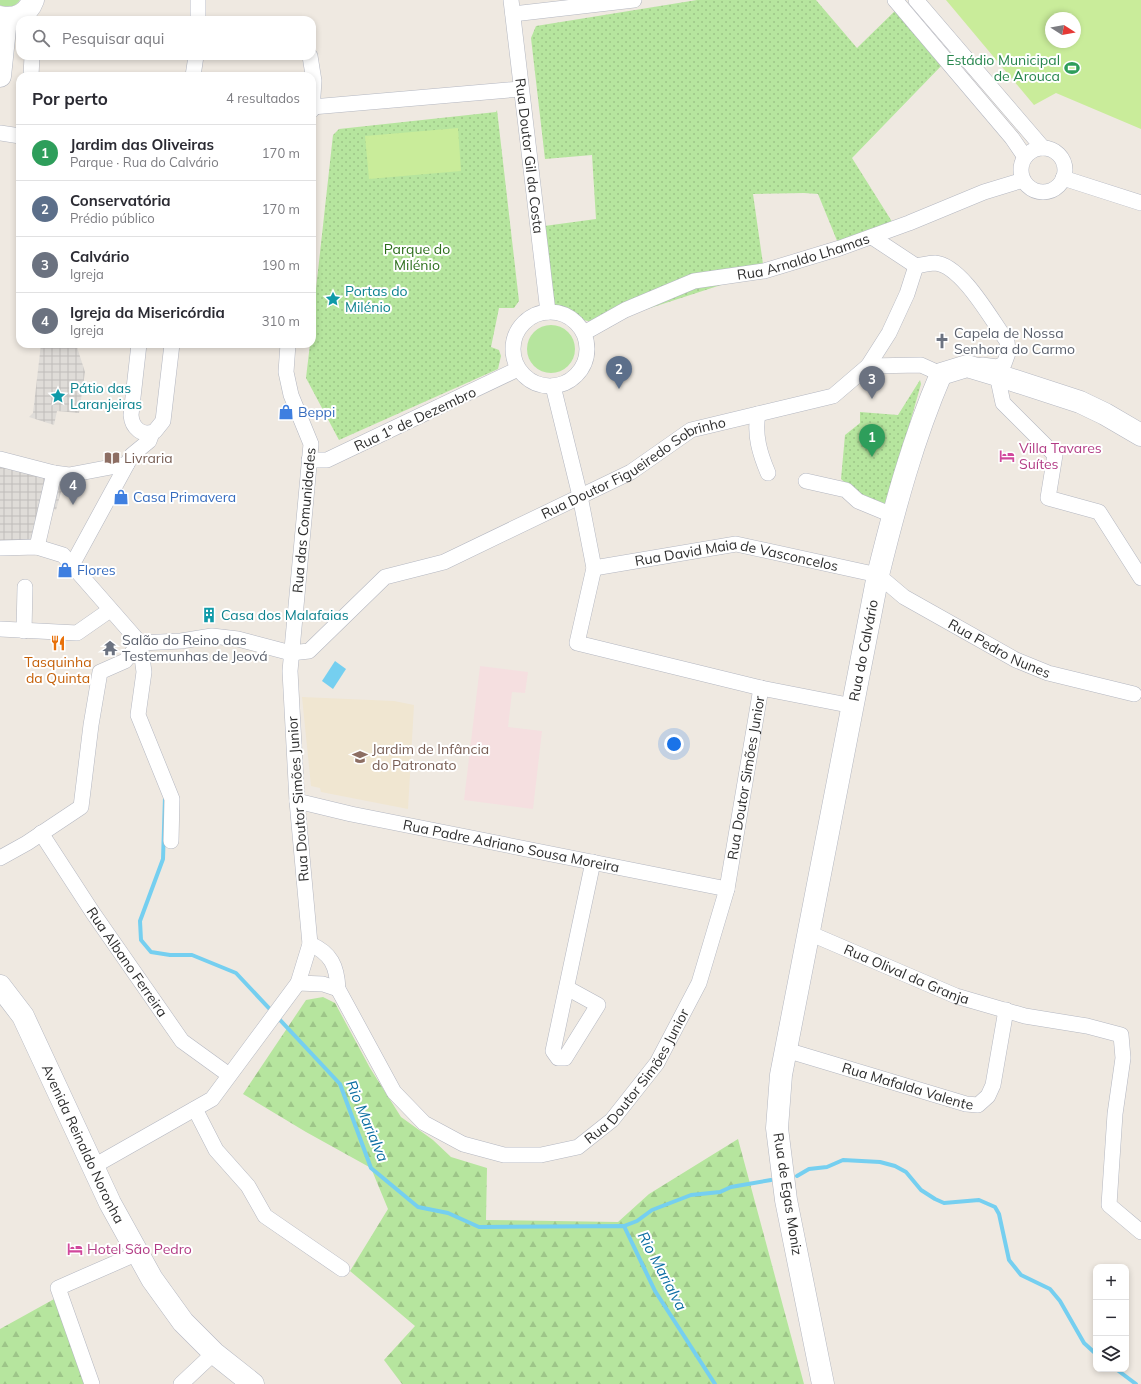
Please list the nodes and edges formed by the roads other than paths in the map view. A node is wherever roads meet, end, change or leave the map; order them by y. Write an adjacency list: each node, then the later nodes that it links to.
1 (198, 0): 7 (street)
2 (634, 0): 5 (street)
3 (896, 0): 21 (street)
4 (916, 0): 20 (street)
5 (512, 7): 16 (street, Rua Doutor Gil da Costa)
6 (33, 8): 8 (street)
7 (198, 16)
8 (3, 18): 15 (street)
9 (32, 60): 12 (street)
10 (195, 60): 13 (street)
11 (311, 60): 14 (street)
12 (31, 72)
13 (194, 72)
14 (313, 72)
15 (0, 76)
16 (520, 89): 17 (street); 27 (street, Rua Doutor Gil da Costa)
17 (316, 109)
18 (0, 133): 19 (street)
19 (16, 135)
20 (1043, 148): 21 (street); 22 (street)
21 (1025, 157): 23 (street)
22 (1063, 178): 23 (street); 24 (street)
23 (1024, 180): 25 (street, Rua Arnaldo Lhamas)
24 (1141, 203)
25 (872, 237): 26 (street); 28 (street, Rua Arnaldo Lhamas)
26 (916, 266): 32 (street, Rua Doutor Figueiredo Sobrinho); 33 (street)
27 (548, 312): 28 (street); 34 (street)
28 (584, 333): 37 (street)
29 (139, 348): 39 (street)
30 (172, 348): 39 (street)
31 (288, 348): 42 (street, Rua das Comunidades)
32 (868, 366): 35 (street); 38 (street, Rua Doutor Figueiredo Sobrinho)
33 (962, 368): 35 (street); 36 (street)
34 (518, 369): 37 (street); 42 (street, Rua 1º de Dezembro)
35 (941, 374): 48 (street, Rua do Calvário)
36 (997, 374): 40 (street); 54 (street)
37 (553, 386): 47 (street)
38 (758, 414): 45 (street); 47 (street, Rua Doutor Figueiredo Sobrinho)
39 (152, 433): 43 (street)
40 (1141, 436)
41 (0, 459): 44 (street)
42 (309, 460): 60 (street, Rua das Comunidades)
43 (127, 464): 44 (street); 51 (street)
44 (54, 473): 49 (street)
45 (768, 473)
46 (806, 481): 48 (street)
47 (580, 496): 52 (street); 60 (street, Rua Doutor Figueiredo Sobrinho)
48 (892, 515): 53 (street, Rua do Calvário)
49 (37, 547): 50 (street); 51 (street)
50 (0, 548)
51 (72, 565): 56 (street)
52 (594, 568): 53 (street, Rua David Maia de Vasconcelos); 61 (street)
53 (878, 575): 62 (street, Rua Pedro Nunes); 63 (street, Rua do Calvário)
54 (1141, 578)
55 (25, 587): 58 (street)
56 (110, 610): 58 (street); 59 (street)
57 (0, 630): 58 (street)
58 (24, 631)
59 (140, 643): 60 (street, Rua Doutor Figueiredo Sobrinho); 65 (street); 66 (street)
60 (291, 653): 64 (street, Rua Doutor Simões Junior)
61 (761, 688): 63 (street); 69 (street, Rua Doutor Simões Junior)
62 (1134, 694)
63 (853, 706): 70 (street, Rua do Calvário)
64 (297, 800): 68 (street, Rua Padre Adriano Sousa Moreira); 71 (street, Rua Doutor Simões Junior)
65 (41, 833): 67 (street); 78 (street, Rua Albano Ferreira)
66 (171, 841)
67 (0, 858)
68 (593, 862): 69 (street, Rua Padre Adriano Sousa Moreira); 75 (street)
69 (727, 889): 74 (street, Rua Doutor Simões Junior)
70 (809, 932): 76 (street, Rua Olival da Granja); 77 (street, Rua de Egas Moniz)
71 (310, 944): 72 (street, Rua Doutor Simões Junior); 74 (street, Rua Doutor Simões Junior)
72 (298, 983): 74 (street); 78 (street, Rua Doutor Simões Junior)
73 (0, 986): 80 (street, Avenida Reinaldo Noronha)
74 (338, 988)
75 (567, 988)
76 (1006, 1010): 77 (street, Rua Mafalda Valente); 81 (street, Rua Olival da Granja)
77 (786, 1050): 88 (street, Rua de Egas Moniz)
78 (229, 1076): 79 (street, Rua Doutor Simões Junior)
79 (195, 1109): 80 (street, Rua Doutor Simões Junior); 83 (street)
80 (94, 1166): 82 (street, Avenida Reinaldo Noronha)
81 (1141, 1232)
82 (138, 1253): 84 (street, Avenida Reinaldo Noronha); 85 (street)
83 (342, 1269)
84 (214, 1353): 86 (street); 87 (street, Avenida Reinaldo Noronha)
85 (92, 1384)
86 (181, 1384)
87 (253, 1384)
88 (823, 1384)

